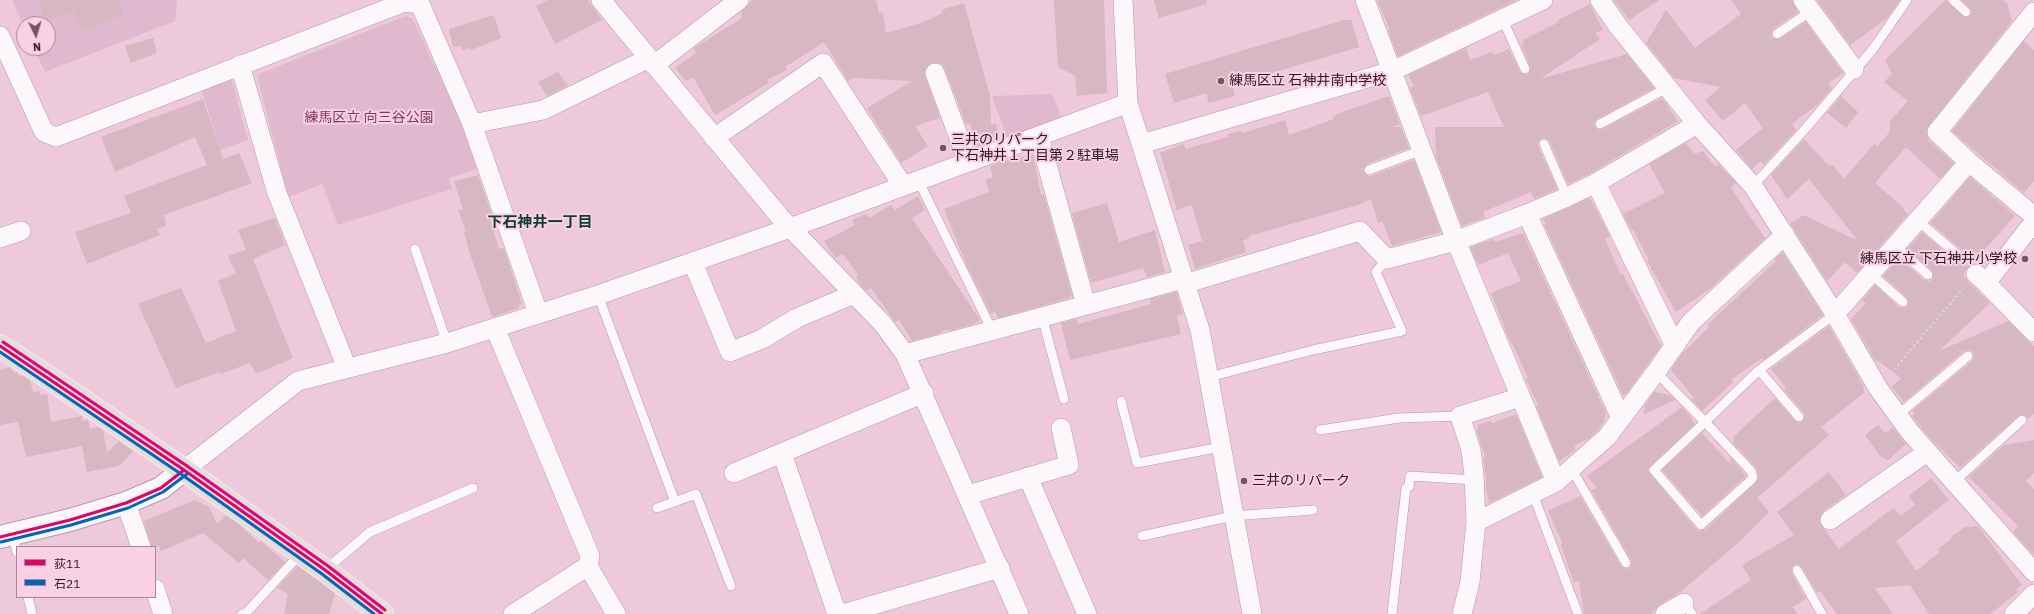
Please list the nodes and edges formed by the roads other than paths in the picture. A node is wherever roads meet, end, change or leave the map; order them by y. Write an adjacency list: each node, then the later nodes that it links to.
1 (601, 0): 15 (street)
2 (739, 0): 15 (street)
3 (1123, 0): 22 (street)
4 (1365, 0): 19 (street)
5 (1543, 0): 12 (street)
6 (1600, 0): 21 (street)
7 (1907, 0): 18 (lane)
8 (1953, 0): 10 (lane)
9 (1807, 6): 13 (lane); 18 (street)
10 (1966, 12)
11 (2034, 12): 32 (street)
12 (1503, 20): 17 (lane); 19 (street)
13 (1777, 34)
14 (0, 36): 16 (street)
15 (652, 61): 23 (street); 27 (street)
16 (240, 65): 23 (street); 69 (street)
17 (1525, 69)
18 (1854, 69): 36 (lane)
19 (1392, 71): 28 (street); 30 (street)
20 (935, 73): 31 (street)
21 (1667, 88): 24 (lane); 25 (street)
22 (1128, 103): 26 (street); 28 (street)
23 (472, 124): 58 (street)
24 (1600, 124)
25 (1697, 124): 35 (street); 36 (street)
26 (1039, 136): 31 (street); 57 (street)
27 (714, 138): 34 (street); 41 (street)
28 (1141, 144): 53 (street)
29 (1544, 144): 37 (lane)
30 (1422, 150): 33 (lane); 45 (street)
31 (968, 162): 34 (street)
32 (1969, 162): 38 (street); 40 (street)
33 (1369, 170)
34 (910, 183): 41 (street); 62 (lane)
35 (1596, 183): 37 (street); 66 (street)
36 (1752, 186): 43 (street)
37 (1567, 197): 39 (street)
38 (2032, 213): 50 (street)
39 (1527, 214): 45 (street); 79 (street)
40 (1918, 221): 46 (street); 50 (lane)
41 (790, 228): 49 (street); 54 (street)
42 (20, 230): 44 (street)
43 (1785, 235): 59 (street); 66 (street)
44 (0, 238)
45 (1456, 241): 48 (street); 74 (street)
46 (1895, 246): 51 (street); 52 (lane)
47 (415, 249): 64 (lane)
48 (1387, 259): 53 (street); 72 (lane)
49 (693, 263): 54 (street); 55 (street)
50 (1975, 272): 63 (street)
51 (1871, 274): 56 (lane); 59 (street)
52 (1928, 275)
53 (1184, 282): 57 (street); 72 (street)
54 (854, 294): 67 (street)
55 (598, 295): 58 (street); 98 (lane)
56 (1903, 302)
57 (1086, 305): 60 (street)
58 (538, 313): 61 (street)
59 (1836, 314): 70 (lane); 77 (street)
60 (1042, 316): 62 (street); 75 (lane)
61 (495, 328): 64 (street); 110 (street)
62 (992, 330): 67 (street)
63 (2034, 332)
64 (447, 343): 69 (street)
65 (0, 346): 89 (main road)
66 (1675, 346): 71 (street)
67 (905, 354): 73 (street)
68 (1968, 356): 77 (lane)
69 (347, 368): 89 (street)
70 (1759, 370): 80 (lane); 82 (lane)
71 (1656, 372): 79 (street); 82 (lane)
72 (1209, 377): 85 (street)
73 (924, 393): 87 (street); 97 (street)
74 (1521, 397): 78 (street); 93 (street)
75 (1064, 399)
76 (1121, 401): 85 (lane)
77 (1899, 414): 86 (street)
78 (1460, 416): 84 (lane); 92 (street)
79 (1621, 418): 88 (street)
80 (1799, 418)
81 (2022, 420): 94 (lane)
82 (1705, 422): 82 (lane)
83 (1061, 428): 91 (street)
84 (1320, 430)
85 (1221, 447): 102 (street)
86 (1927, 452): 94 (street); 103 (street)
87 (782, 453): 90 (street); 125 (street)
88 (1571, 468): 93 (street); 109 (lane)
89 (184, 470): 99 (street); 108 (main road)
90 (734, 473)
91 (1028, 477): 97 (street); 128 (street)
92 (1474, 480): 104 (street); 130 (lane)
93 (1556, 482): 96 (street)
94 (1954, 482): 114 (street)
95 (473, 488): 112 (lane)
96 (1533, 494): 104 (street); 132 (lane)
97 (968, 495): 111 (street)
98 (675, 502): 100 (lane); 115 (lane)
99 (126, 503): 106 (street); 107 (street)
100 (657, 508)
101 (1313, 510): 102 (lane)
102 (1233, 516): 105 (lane); 129 (street)
103 (1830, 520)
104 (1476, 522): 131 (street)
105 (1142, 536)
106 (10, 541)
107 (141, 546)
108 (301, 553): 112 (main road); 121 (lane)
109 (1626, 563)
110 (588, 566): 123 (street); 124 (street)
111 (1000, 568): 126 (street); 127 (street)
112 (325, 570): 122 (main road)
113 (1797, 570): 134 (lane)
114 (2034, 572)
115 (731, 586)
116 (156, 592): 120 (street)
117 (28, 598): 119 (lane)
118 (1688, 609): 133 (street)
119 (32, 614)
120 (163, 614)
121 (242, 614)
122 (382, 614)
123 (513, 614)
124 (616, 614)
125 (837, 614)
126 (842, 614)
127 (1020, 614)
128 (1087, 614)
129 (1252, 614)
130 (1392, 614)
131 (1462, 614)
132 (1578, 614)
133 (1665, 614)
134 (1822, 614)

